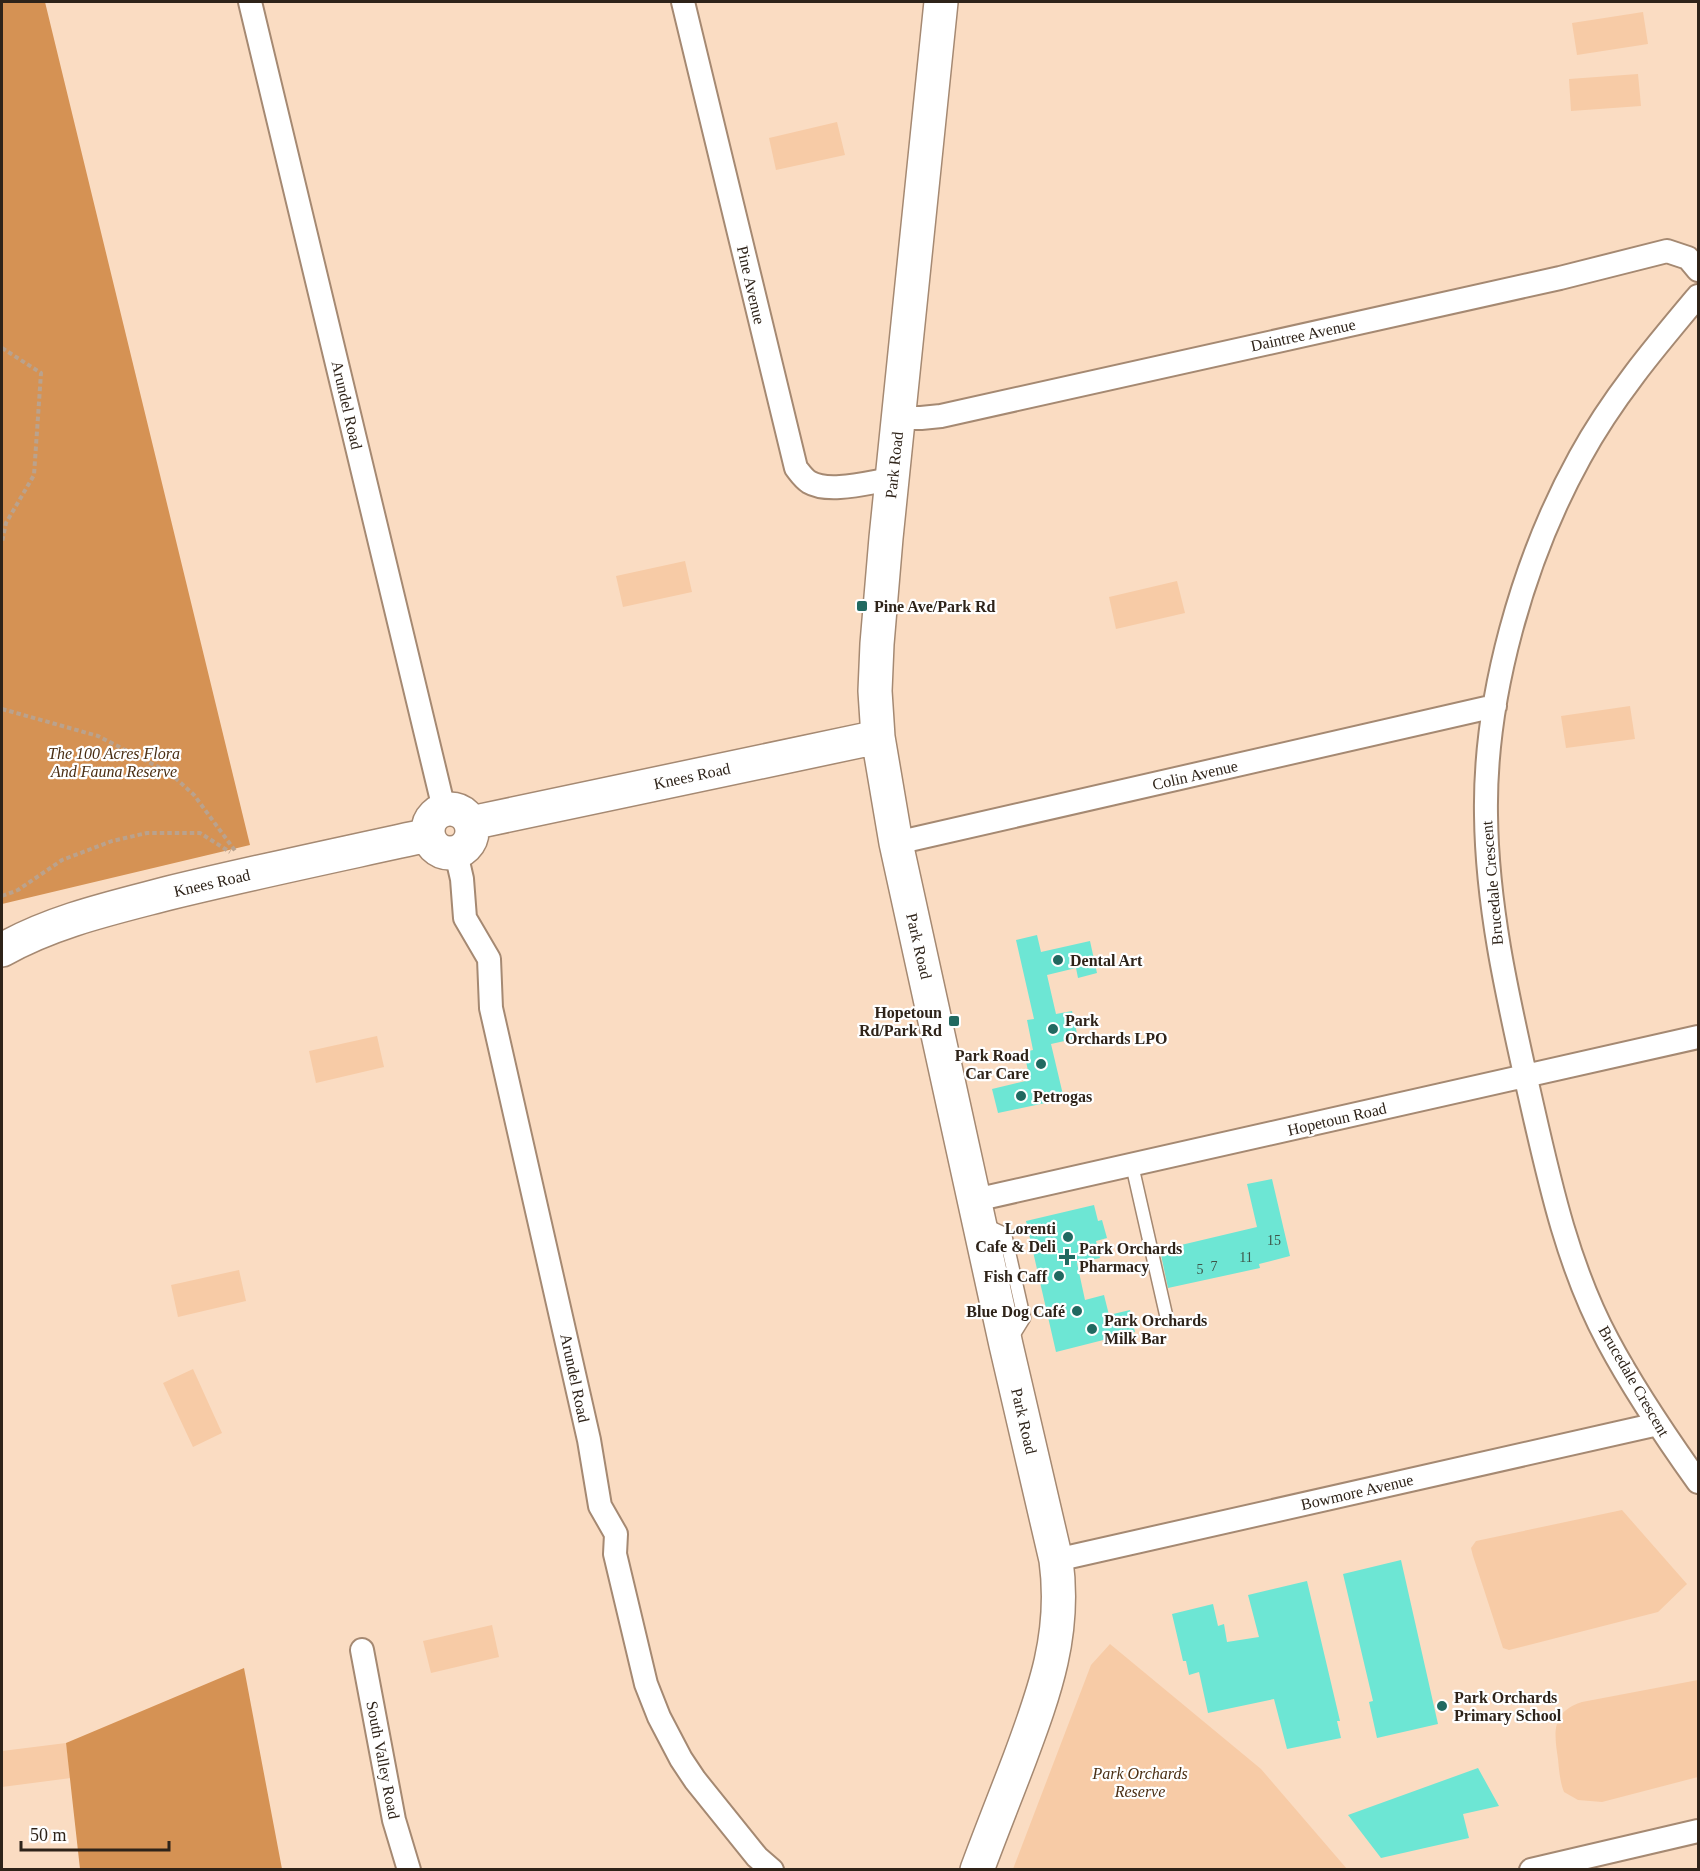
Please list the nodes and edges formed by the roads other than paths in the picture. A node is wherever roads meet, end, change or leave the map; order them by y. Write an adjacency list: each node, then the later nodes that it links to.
1 (250, 2): 10 (street, Arundel Road)
2 (683, 2): 7 (street, Pine Avenue)
3 (941, 2): 6 (street, Park Road)
4 (1698, 270): 6 (street, Daintree Avenue)
5 (1698, 296): 8 (street, Brucedale Crescent)
6 (900, 418): 7 (street, Park Road)
7 (892, 479): 9 (street, Park Road)
8 (1495, 706): 11 (street, Colin Avenue); 15 (street, Brucedale Crescent)
9 (878, 737): 10 (street, Knees Road); 11 (street, Park Road)
10 (448, 822): 12 (street); 13 (street, Knees Road)
11 (896, 843): 17 (street, Park Road)
12 (456, 852): 25 (street, Arundel Road)
13 (2, 950)
14 (1698, 1037): 15 (street, Hopetoun Road)
15 (1526, 1076): 16 (street, Hopetoun Road); 19 (street, Brucedale Crescent)
16 (1132, 1165): 17 (street, Hopetoun Road); 18 (lane)
17 (977, 1211): 21 (street, Park Road)
18 (1167, 1319)
19 (1658, 1424): 20 (street, Brucedale Crescent); 21 (street, Bowmore Avenue)
20 (1698, 1482)
21 (1056, 1560): 26 (street, Park Road)
22 (363, 1650): 24 (street, South Valley Road)
23 (1698, 1831): 27 (street)
24 (409, 1869)
25 (772, 1869)
26 (977, 1869)
27 (1531, 1869)

